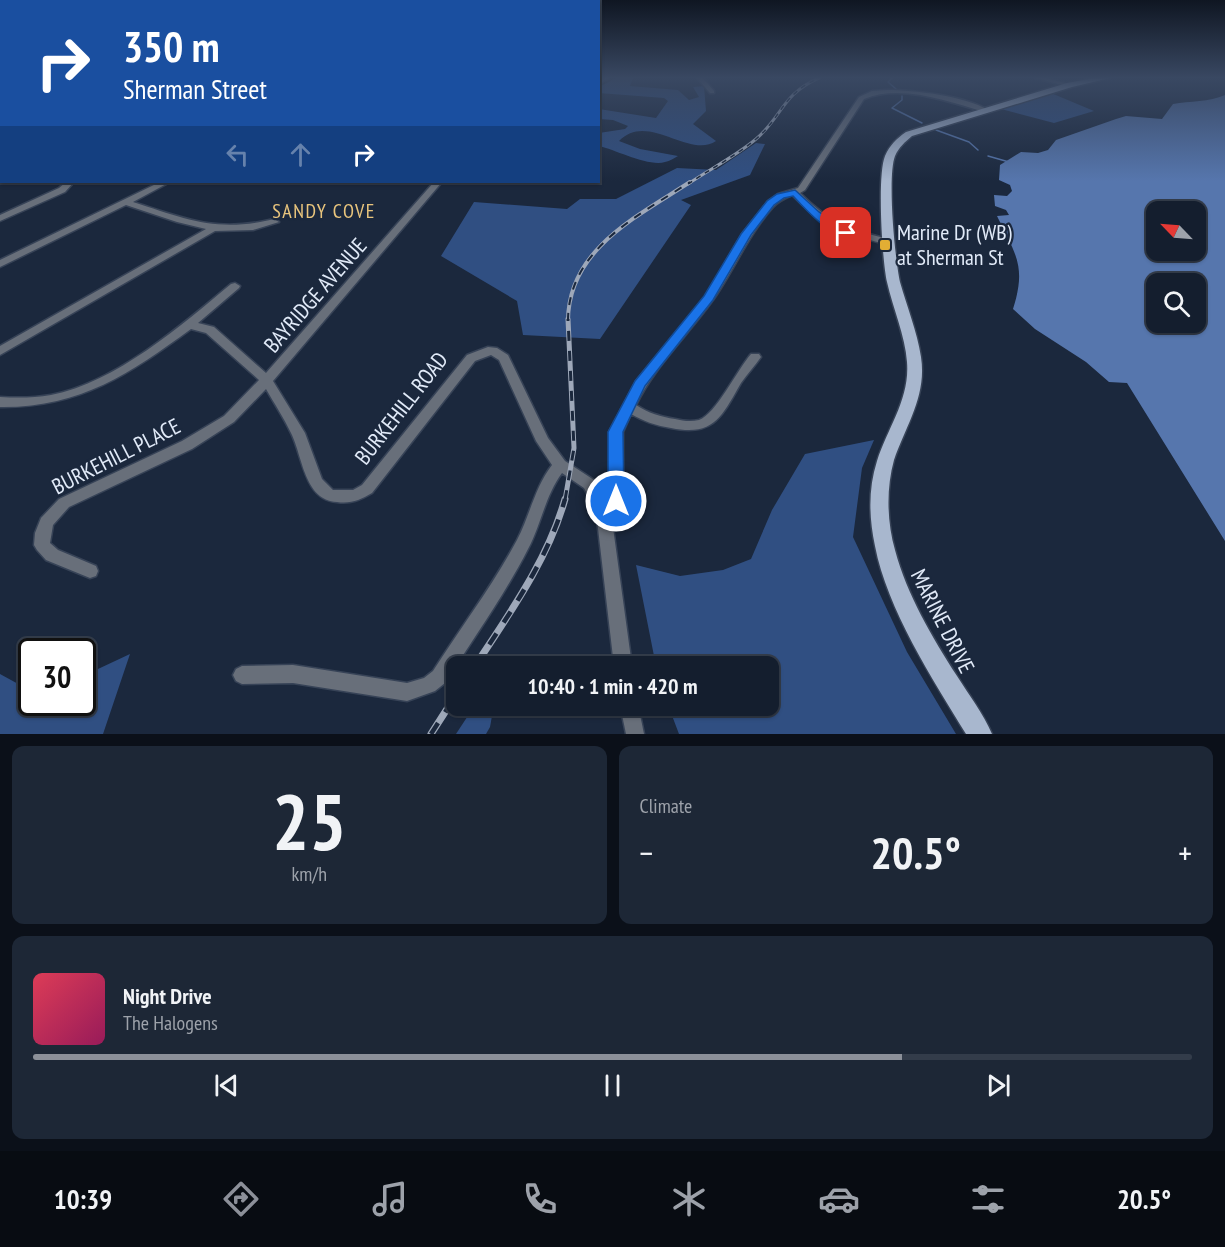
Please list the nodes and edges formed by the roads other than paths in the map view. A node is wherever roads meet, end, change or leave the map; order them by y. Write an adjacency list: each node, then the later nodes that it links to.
1 (853, 112): 6 (street)
2 (977, 112): 11 (main road, MARINE DRIVE)
3 (69, 183): 8 (street)
4 (164, 183): 7 (street)
5 (437, 183): 17 (street, BAYRIDGE AVENUE)
6 (795, 193): 11 (street); 19 (street)
7 (124, 202): 10 (street); 12 (street)
8 (0, 218)
9 (274, 222): 10 (street)
10 (211, 230): 15 (street)
11 (890, 242): 27 (main road, MARINE DRIVE)
12 (0, 264)
13 (235, 286): 14 (street)
14 (189, 325): 17 (street, BURKEHILL ROAD); 18 (street)
15 (0, 351)
16 (755, 357): 19 (street)
17 (267, 380): 20 (street, BURKEHILL ROAD); 22 (street, BURKEHILL PLACE)
18 (0, 402)
19 (630, 407): 21 (street)
20 (560, 465): 21 (street, BURKEHILL ROAD); 24 (street)
21 (603, 511): 23 (street, BURKEHILL ROAD)
22 (90, 571)
23 (622, 656)
24 (242, 675)
25 (631, 716): 26 (street)
26 (635, 734)
27 (980, 734)

